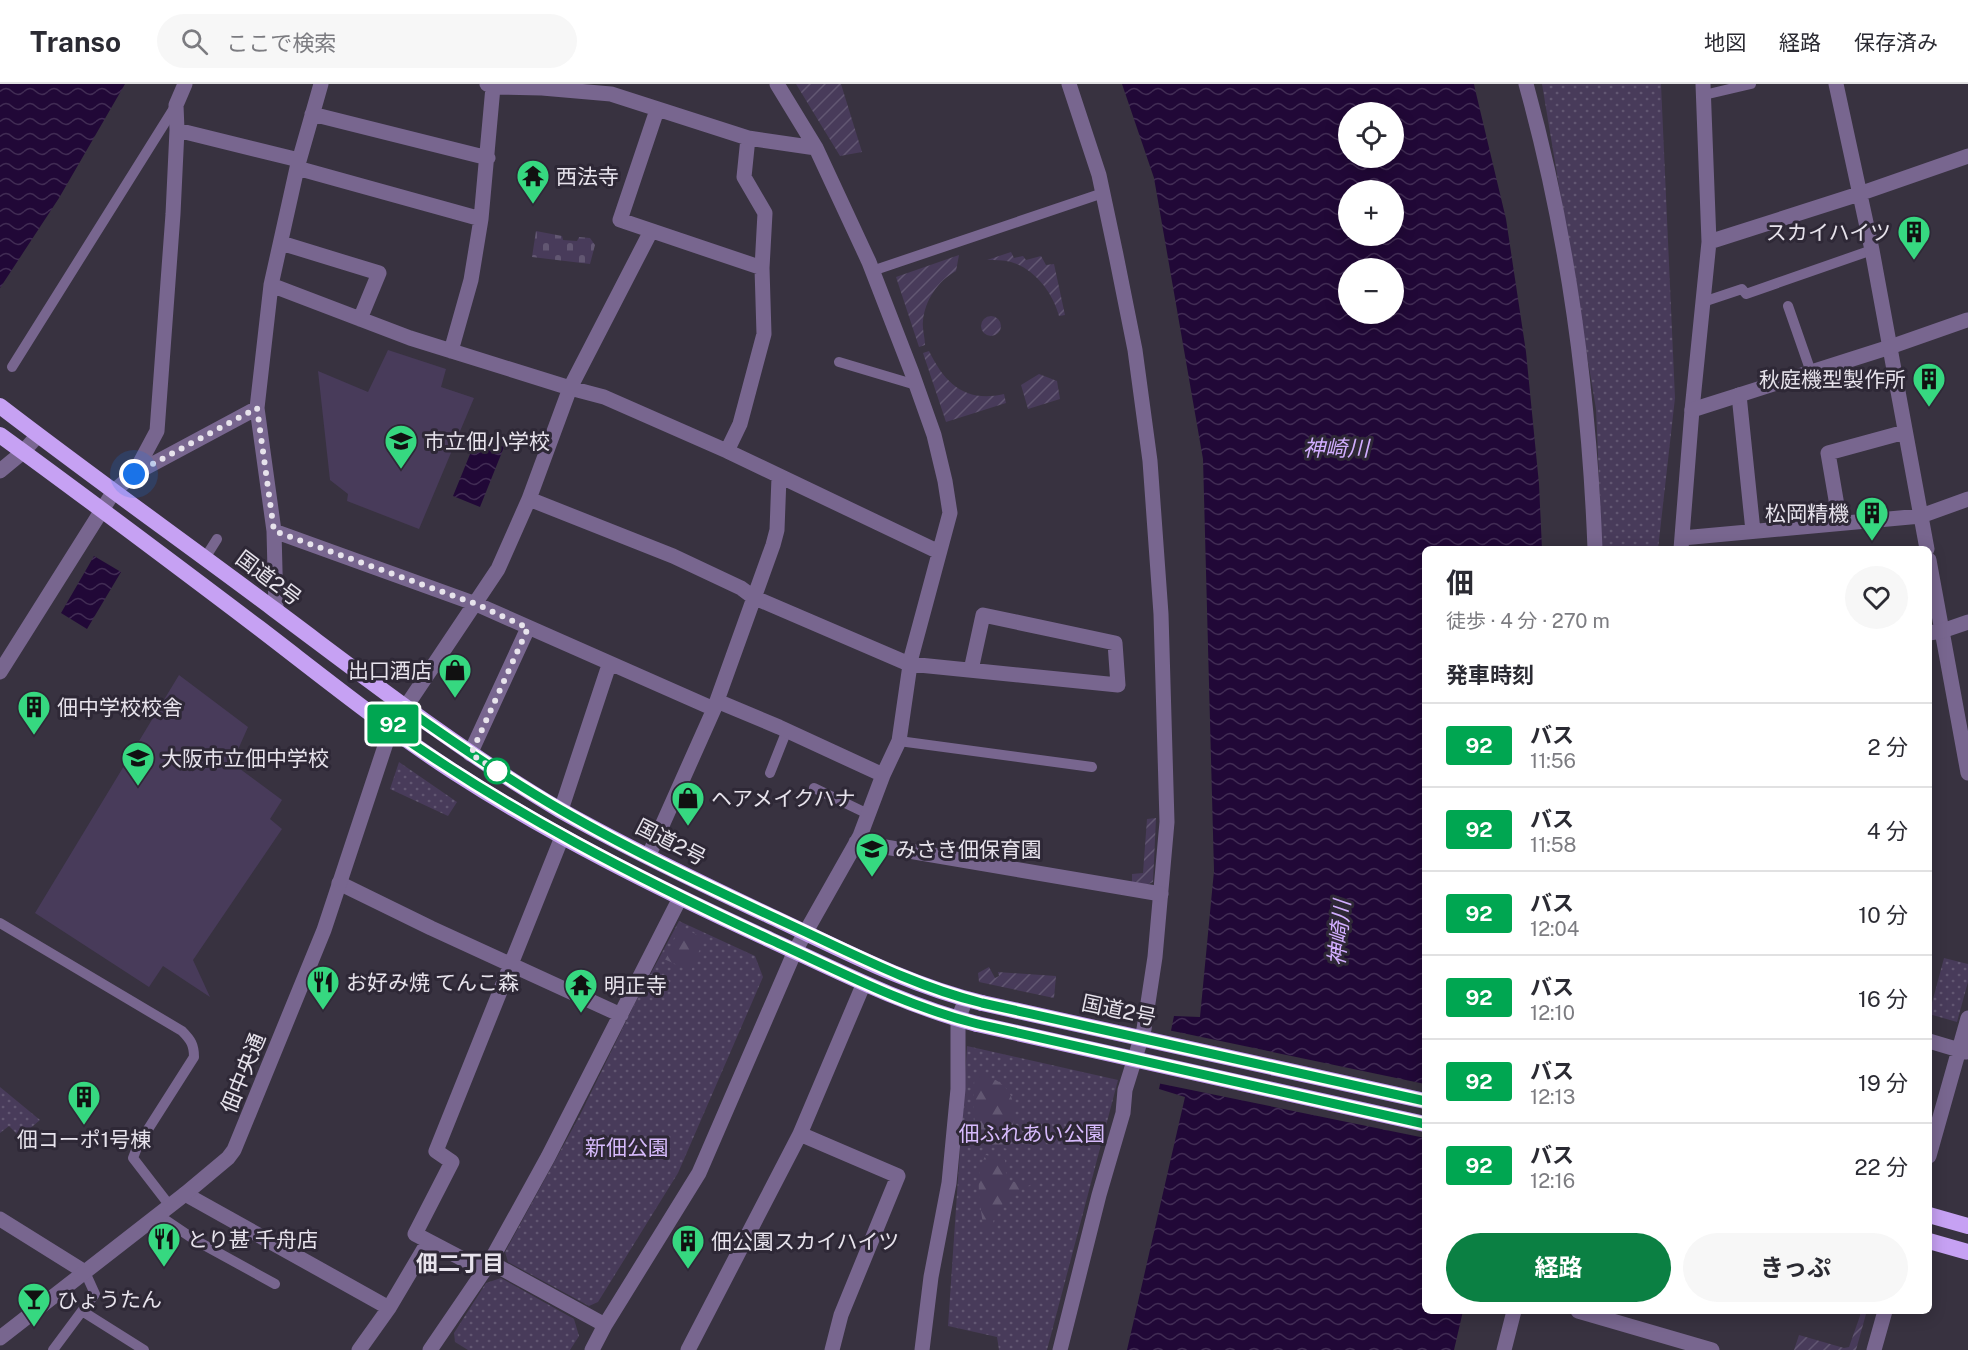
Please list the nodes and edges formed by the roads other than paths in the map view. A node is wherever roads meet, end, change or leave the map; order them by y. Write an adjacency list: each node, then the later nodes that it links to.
1 (184, 84): 12 (street)
2 (321, 84): 14 (street)
3 (777, 84): 17 (street)
4 (1069, 84): 21 (street)
5 (1526, 84): 64 (street)
6 (1750, 84): 11 (lane)
7 (1836, 84): 22 (street)
8 (490, 85): 9 (street); 19 (street)
9 (542, 86): 10 (street)
10 (612, 89): 13 (street)
11 (1704, 89): 25 (street)
12 (176, 105): 15 (street); 38 (lane)
13 (657, 110): 16 (street); 24 (street)
14 (312, 114): 19 (street); 20 (street)
15 (177, 130): 20 (street); 52 (street)
16 (748, 138): 17 (street); 28 (street)
17 (816, 148): 29 (street)
18 (1968, 156): 22 (street)
19 (488, 158): 23 (street)
20 (298, 164): 23 (street); 26 (street)
21 (1103, 193): 29 (lane); 96 (street)
22 (1859, 194): 25 (street); 27 (street)
23 (481, 219): 36 (street)
24 (651, 231): 28 (street); 41 (street, 佃中央通)
25 (1709, 242): 31 (street)
26 (281, 243): 30 (street); 33 (street)
27 (1872, 249): 31 (lane); 35 (street)
28 (762, 268): 49 (street)
29 (872, 271): 40 (street)
30 (271, 285): 33 (street); 44 (street)
31 (1703, 302): 45 (street)
32 (1788, 306): 39 (lane)
33 (360, 319): 36 (street)
34 (1968, 321): 35 (street)
35 (1890, 347): 39 (street); 46 (street)
36 (450, 351): 41 (street)
37 (839, 362): 40 (lane)
38 (12, 367)
39 (1811, 372): 42 (street)
40 (916, 385): 66 (street)
41 (570, 388): 49 (street); 55 (street, 佃中央通)
42 (1739, 395): 45 (street); 61 (street)
43 (1, 407): 48 (highway, 国道2号)
44 (257, 408): 52 (street); 60 (street)
45 (1692, 411): 63 (street)
46 (1905, 432): 58 (street); 59 (street)
47 (0, 435): 50 (highway)
48 (38, 435): 50 (street); 54 (highway, 国道2号)
49 (727, 451): 53 (street)
50 (23, 452): 51 (street); 57 (highway)
51 (0, 471)
52 (134, 474): 54 (street)
53 (779, 477): 66 (street); 69 (street)
54 (114, 491): 57 (street); 67 (highway, 国道2号)
55 (529, 499): 69 (street); 70 (street, 佃中央通)
56 (1968, 499): 58 (street)
57 (102, 508): 78 (street); 81 (highway)
58 (1921, 516): 59 (street); 65 (street)
59 (1840, 522): 61 (street)
60 (274, 531): 70 (street); 71 (street)
61 (1752, 531): 63 (street)
62 (217, 539): 67 (lane)
63 (1682, 544)
64 (1595, 546)
65 (1926, 546)
66 (939, 552): 75 (street)
67 (205, 558): 71 (highway, 国道2号)
68 (1932, 591): 74 (street)
69 (753, 597): 75 (street); 79 (street)
70 (476, 604): 73 (street); 80 (street, 佃中央通)
71 (276, 610): 80 (highway, 国道2号)
72 (1968, 622): 74 (street)
73 (528, 628): 76 (street); 84 (street)
74 (1936, 632): 86 (street)
75 (909, 664): 77 (street); 83 (street)
76 (609, 665): 79 (street); 90 (street)
77 (970, 670): 77 (street)
78 (0, 672)
79 (715, 705): 82 (street); 94 (street)
80 (405, 708): 81 (street, 佃中央通); 84 (highway, 国道2号)
81 (390, 728): 92 (highway); 95 (street, 佃中央通)
82 (787, 730): 87 (lane); 88 (street)
83 (899, 741): 85 (lane); 88 (street)
84 (471, 754): 90 (highway, 国道2号)
85 (1092, 767)
86 (1968, 772)
87 (770, 773)
88 (883, 775): 91 (street)
89 (814, 788): 91 (lane)
90 (561, 810): 94 (highway, 国道2号)
91 (868, 814): 93 (street)
92 (562, 837): 97 (highway); 101 (street)
93 (856, 842): 96 (street); 99 (street)
94 (648, 857): 99 (highway, 国道2号)
95 (339, 883): 101 (street); 113 (street, 佃中央通)
96 (1161, 894): 139 (street)
97 (680, 898): 100 (highway); 104 (street)
98 (0, 923): 114 (lane)
99 (807, 933): 100 (street); 103 (highway, 国道2号)
100 (795, 951): 102 (highway); 129 (street)
101 (511, 964): 104 (street); 118 (street)
102 (864, 983): 106 (highway); 111 (street)
103 (974, 1001): 106 (street); 109 (highway, 国道2号, bridge)
104 (621, 1015): 121 (street)
105 (1968, 1018): 108 (street)
106 (958, 1019): 110 (highway, bridge); 138 (street)
107 (1932, 1042): 108 (street)
108 (1964, 1051): 112 (street)
109 (1422, 1100)
110 (1422, 1123)
111 (801, 1134): 136 (street); 137 (street)
112 (1932, 1147)
113 (184, 1194): 114 (street, 佃中央通); 124 (street)
114 (164, 1210): 122 (street, 佃中央通); 123 (lane)
115 (1932, 1216): 117 (highway)
116 (0, 1219): 122 (street)
117 (1968, 1226)
118 (428, 1242): 121 (street); 124 (street)
119 (1932, 1242): 120 (highway)
120 (1968, 1252)
121 (490, 1262): 129 (street); 131 (street)
122 (85, 1272): 125 (lane); 130 (street, 佃中央通)
123 (275, 1284)
124 (389, 1308): 134 (street)
125 (82, 1311): 132 (lane); 133 (lane)
126 (1513, 1314): 140 (street)
127 (1588, 1314): 141 (street)
128 (1884, 1314): 142 (street)
129 (605, 1325): 135 (street)
130 (0, 1338)
131 (437, 1348)
132 (53, 1350)
133 (144, 1350)
134 (359, 1350)
135 (592, 1350)
136 (688, 1350)
137 (832, 1350)
138 (922, 1350)
139 (1060, 1350)
140 (1504, 1350)
141 (1712, 1350)
142 (1874, 1350)

